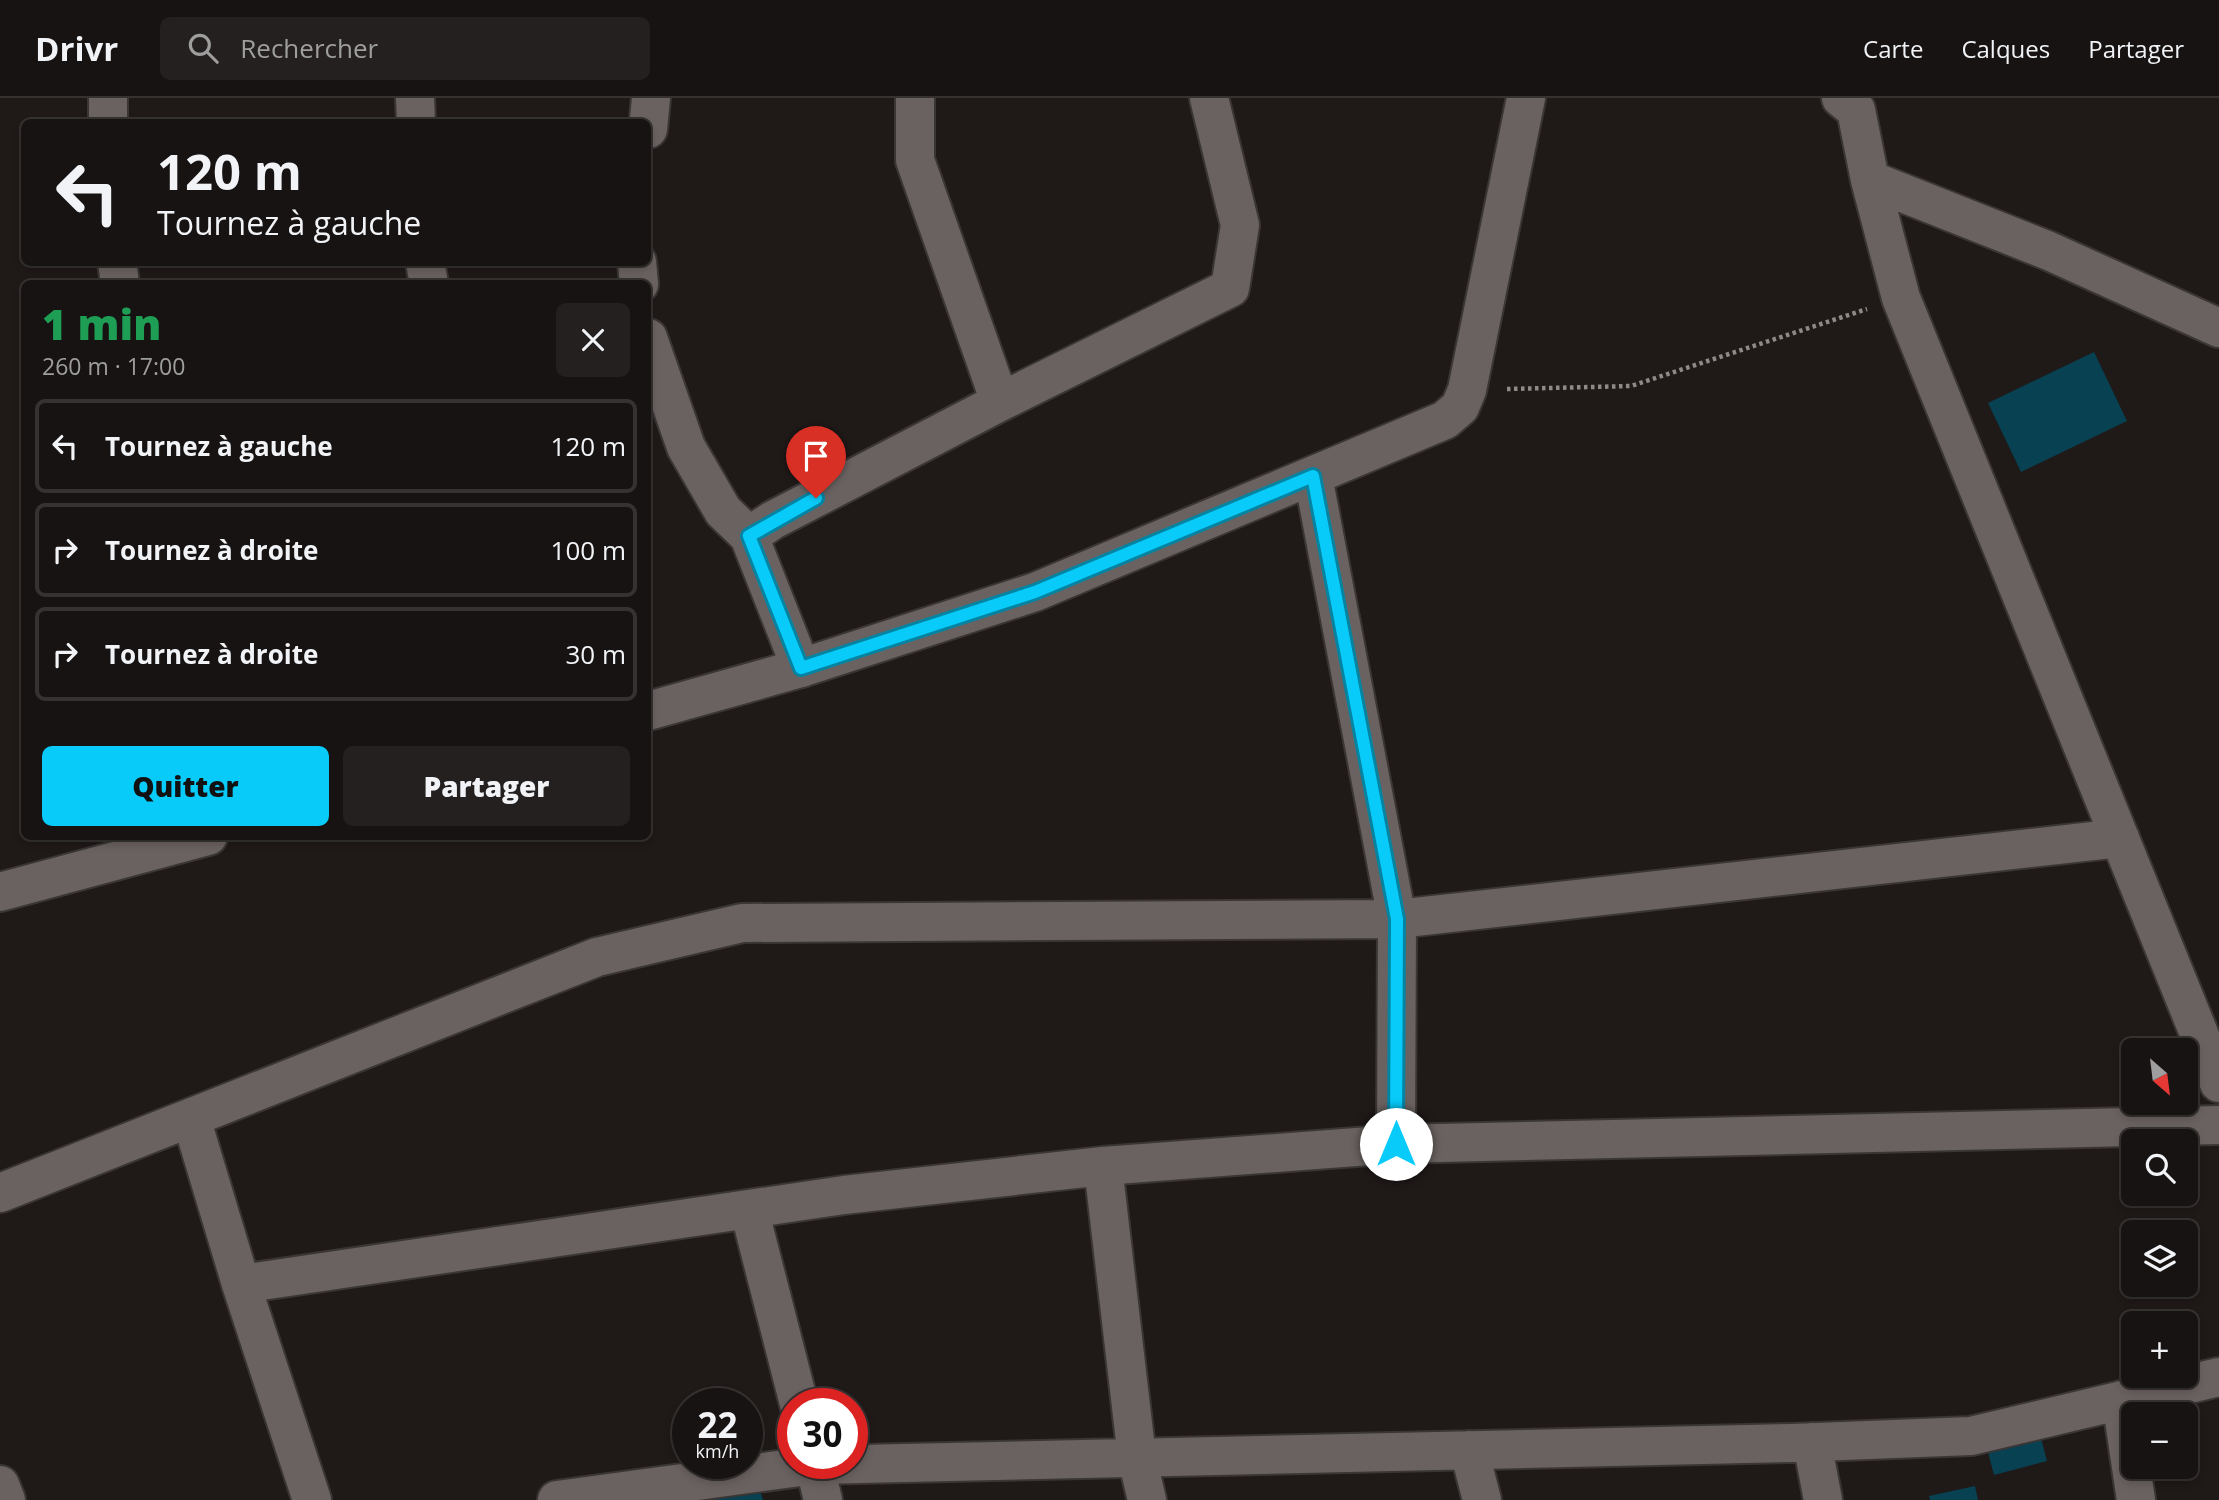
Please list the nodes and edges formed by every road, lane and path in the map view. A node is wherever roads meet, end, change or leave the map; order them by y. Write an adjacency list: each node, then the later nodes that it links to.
1 (108, 98): 8 (street)
2 (415, 98): 9 (street)
3 (651, 98): 10 (street)
4 (915, 98): 16 (street)
5 (1209, 98): 16 (street)
6 (1526, 98): 15 (street)
7 (1841, 98): 11 (street)
8 (108, 119)
9 (416, 119)
10 (649, 119)
11 (1870, 180): 12 (street); 13 (street)
12 (1901, 298): 15 (path); 21 (street)
13 (2219, 328)
14 (651, 347): 18 (street)
15 (1467, 390): 17 (street)
16 (1000, 402): 18 (street)
17 (1313, 476): 19 (street); 24 (street)
18 (749, 536): 19 (street)
19 (801, 668): 20 (street)
20 (651, 710)
21 (2120, 838): 24 (street); 25 (street)
22 (188, 840): 23 (street)
23 (0, 892)
24 (1397, 919): 26 (street); 28 (street)
25 (2219, 1083)
26 (191, 1118): 30 (street); 32 (street)
27 (2219, 1125): 28 (street)
28 (1396, 1144): 29 (street)
29 (1104, 1166): 31 (street); 38 (street)
30 (0, 1193)
31 (749, 1209): 32 (street); 34 (street)
32 (240, 1284): 43 (street)
33 (2219, 1377): 35 (street)
34 (795, 1388)
35 (2121, 1400): 36 (street); 48 (street)
36 (1812, 1441): 37 (street); 47 (street)
37 (1469, 1450): 38 (street); 46 (street)
38 (1137, 1458): 39 (street); 45 (street)
39 (868, 1473)
40 (784, 1479): 44 (street)
41 (0, 1485): 42 (street)
42 (6, 1500)
43 (312, 1500)
44 (557, 1500)
45 (1147, 1500)
46 (1482, 1500)
47 (1822, 1500)
48 (2136, 1500)

